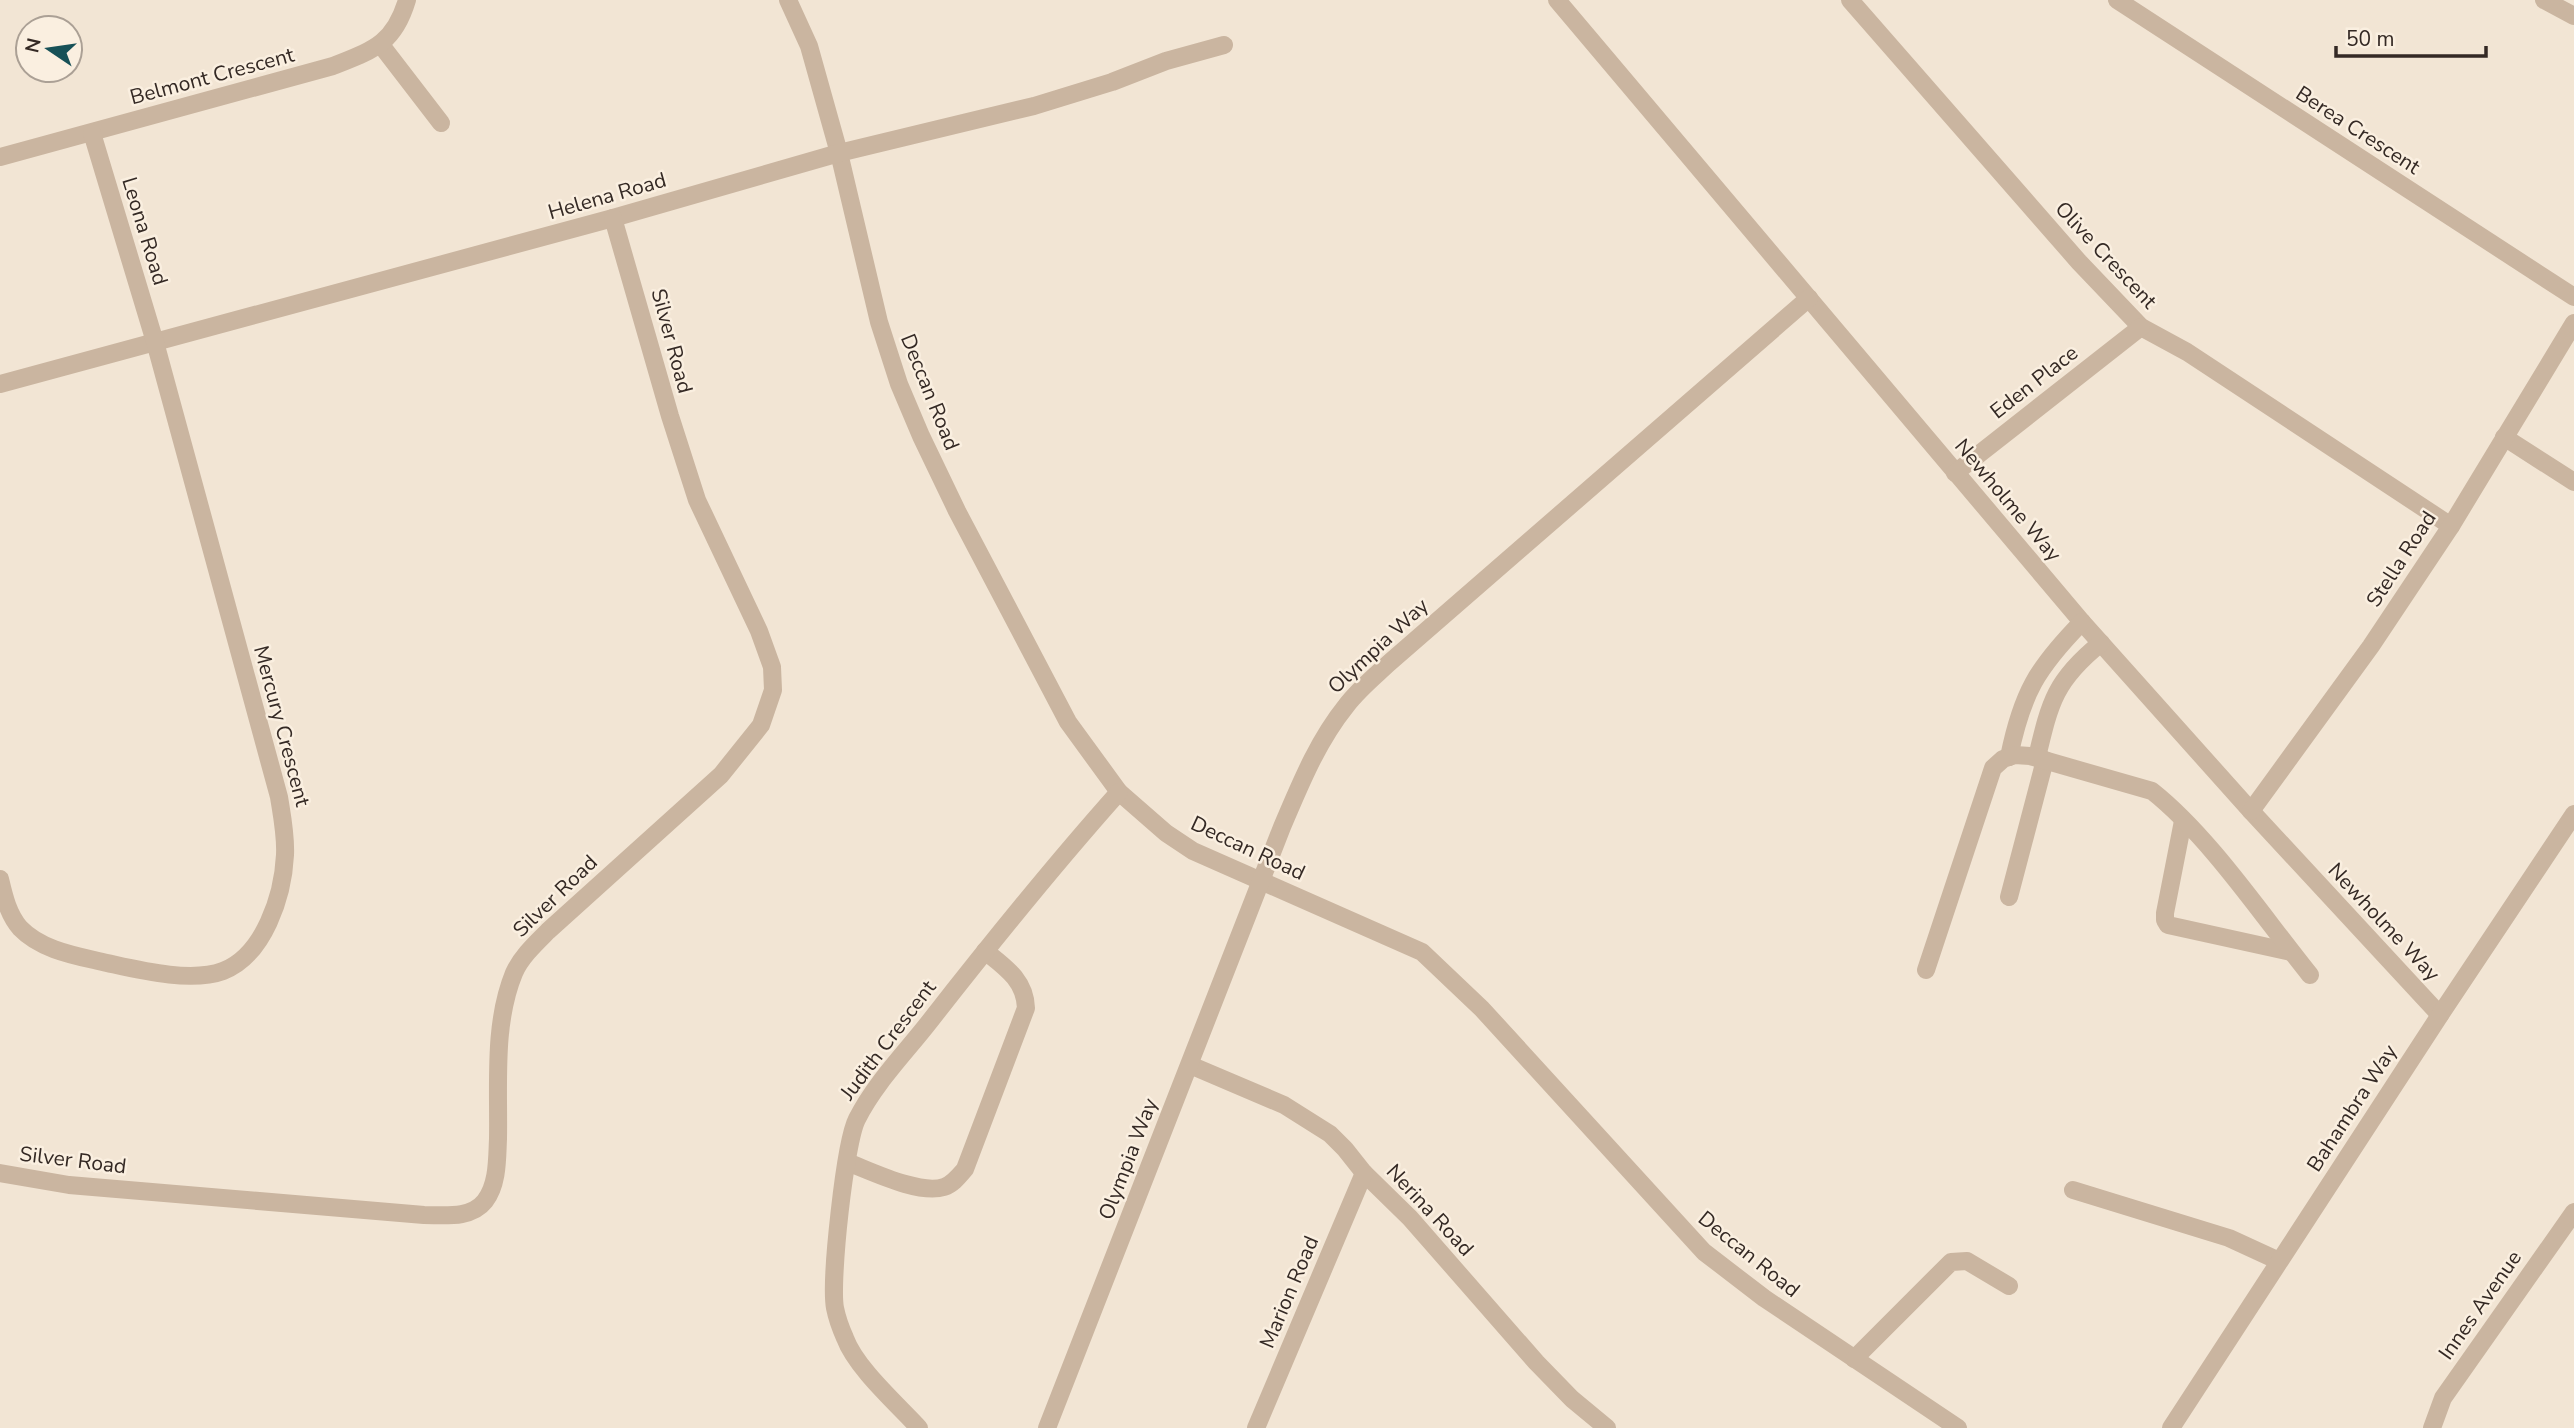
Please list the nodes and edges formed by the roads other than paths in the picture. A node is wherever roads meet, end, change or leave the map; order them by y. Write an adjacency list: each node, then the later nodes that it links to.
1 (407, 0): 8 (street)
2 (788, 0): 12 (street, Deccan Road)
3 (1557, 0): 16 (street, Newholme Way)
4 (1850, 0): 18 (street, Olive Crescent)
5 (2117, 0): 15 (street, Berea Crescent)
6 (2544, 0): 7 (street)
7 (2574, 16)
8 (381, 45): 10 (street); 11 (street, Belmont Crescent)
9 (1224, 45): 12 (street, Helena Road)
10 (441, 123)
11 (92, 133): 13 (street, Belmont Crescent); 19 (street, Leona Road)
12 (839, 153): 14 (street, Helena Road); 29 (street, Deccan Road)
13 (0, 158)
14 (613, 218): 19 (street, Helena Road); 43 (street, Silver Road)
15 (2574, 297)
16 (1809, 298): 22 (street, Newholme Way); 34 (street, Olympia Way)
17 (2574, 323): 21 (street, Stella Road)
18 (2141, 327): 22 (street, Eden Place); 24 (street, Olive Crescent)
19 (155, 342): 20 (street, Helena Road); 33 (street, Mercury Crescent)
20 (0, 384)
21 (2504, 437): 23 (street); 24 (street, Stella Road)
22 (1955, 473): 25 (street, Newholme Way)
23 (2572, 476)
24 (2451, 526): 30 (street, Stella Road)
25 (2082, 621): 26 (street, Newholme Way); 27 (street)
26 (2101, 643): 28 (street); 30 (street, Newholme Way)
27 (2009, 757): 28 (street); 38 (street)
28 (2041, 758): 32 (street); 35 (street)
29 (1119, 792): 34 (street, Deccan Road); 36 (street, Judith Crescent)
30 (2251, 811): 40 (street, Newholme Way)
31 (2574, 814): 40 (street, Bahambra Way)
32 (2183, 821): 37 (street); 37 (street)
33 (0, 879)
34 (1260, 881): 41 (street, Olympia Way); 49 (street, Deccan Road)
35 (2009, 897)
36 (985, 951): 42 (street, Judith Crescent); 42 (street)
37 (2291, 952): 39 (street)
38 (1926, 970)
39 (2309, 975)
40 (2440, 1015): 47 (street, Bahambra Way)
41 (1190, 1065): 44 (street, Nerina Road); 52 (street, Olympia Way)
42 (847, 1162): 51 (street, Judith Crescent)
43 (0, 1173)
44 (1364, 1173): 53 (street, Marion Road); 54 (street, Nerina Road)
45 (2073, 1190): 47 (street)
46 (2574, 1212): 57 (street, Innes Avenue)
47 (2279, 1261): 56 (street, Bahambra Way)
48 (2009, 1286): 49 (street)
49 (1854, 1359): 50 (street, Deccan Road)
50 (1934, 1422): 55 (street, Deccan Road)
51 (919, 1428)
52 (1047, 1428)
53 (1256, 1428)
54 (1607, 1428)
55 (1958, 1428)
56 (2171, 1428)
57 (2432, 1428)

